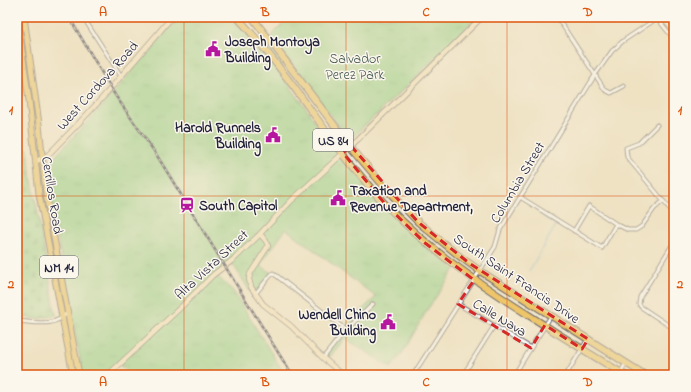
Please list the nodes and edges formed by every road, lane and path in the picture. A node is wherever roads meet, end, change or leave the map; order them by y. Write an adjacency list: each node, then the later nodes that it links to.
1 (17, 17): 14 (main road, Cerrillos Road / NM 14)
2 (24, 17): 13 (main road, Cerrillos Road / NM 14)
3 (83, 17): 12 (street)
4 (172, 17): 12 (street, West Cordova Road)
5 (237, 17): 18 (highway, South Saint Francis Drive / US 84)
6 (252, 17): 17 (highway, South Saint Francis Drive / US 84)
7 (482, 17): 17 (street, Alta Vista Street)
8 (557, 17): 11 (street)
9 (658, 17): 10 (street); 11 (street, Columbia Street)
10 (674, 39)
11 (595, 75): 15 (street); 21 (street, Columbia Street)
12 (121, 76): 19 (street, West Cordova Road)
13 (34, 85): 14 (main road); 19 (main road, Cerrillos Road / NM 14)
14 (27, 86): 20 (main road, Cerrillos Road / NM 14)
15 (624, 86)
16 (657, 125): 22 (street)
17 (351, 146): 18 (street, Alta Vista Street); 28 (highway, South Saint Francis Drive / US 84)
18 (343, 153): 26 (street, Alta Vista Street); 29 (highway, South Saint Francis Drive / US 84)
19 (42, 159): 20 (street, West Cordova Road); 33 (main road, Cerrillos Road / NM 14)
20 (35, 162): 35 (main road, Cerrillos Road / NM 14)
21 (520, 197): 25 (street); 28 (street, Columbia Street)
22 (663, 201): 23 (street); 24 (street)
23 (674, 214)
24 (616, 224): 25 (street); 25 (street)
25 (574, 231)
26 (260, 234): 30 (street); 49 (street, Alta Vista Street)
27 (674, 242): 39 (street)
28 (480, 271): 29 (street, Columbia Street); 34 (highway, South Saint Francis Drive / US 84)
29 (474, 280): 32 (street, Columbia Street); 37 (highway, South Saint Francis Drive / US 84)
30 (255, 294): 40 (street); 44 (street)
31 (373, 304): 40 (street)
32 (458, 304): 38 (street, Calle Nava); 51 (street, Columbia Street)
33 (68, 312): 35 (street); 48 (main road, Cerrillos Road / NM 14)
34 (551, 316): 37 (street); 41 (highway, South Saint Francis Drive / US 84)
35 (62, 319): 36 (street); 47 (main road, Cerrillos Road / NM 14)
36 (17, 322)
37 (545, 325): 42 (street); 43 (highway, South Saint Francis Drive / US 84)
38 (494, 326): 42 (street, Calle Nava); 52 (street)
39 (674, 329)
40 (346, 330): 44 (street)
41 (588, 339): 43 (street); 45 (highway, South Saint Francis Drive / US 84)
42 (531, 348): 53 (street)
43 (582, 349): 46 (highway, South Saint Francis Drive / US 84); 54 (street)
44 (323, 358): 50 (street)
45 (626, 363): 46 (street); 55 (highway, South Saint Francis Drive / US 84)
46 (621, 374)
47 (73, 375)
48 (79, 375)
49 (108, 375)
50 (343, 375)
51 (413, 375)
52 (463, 375)
53 (514, 375)
54 (566, 375)
55 (645, 375)

